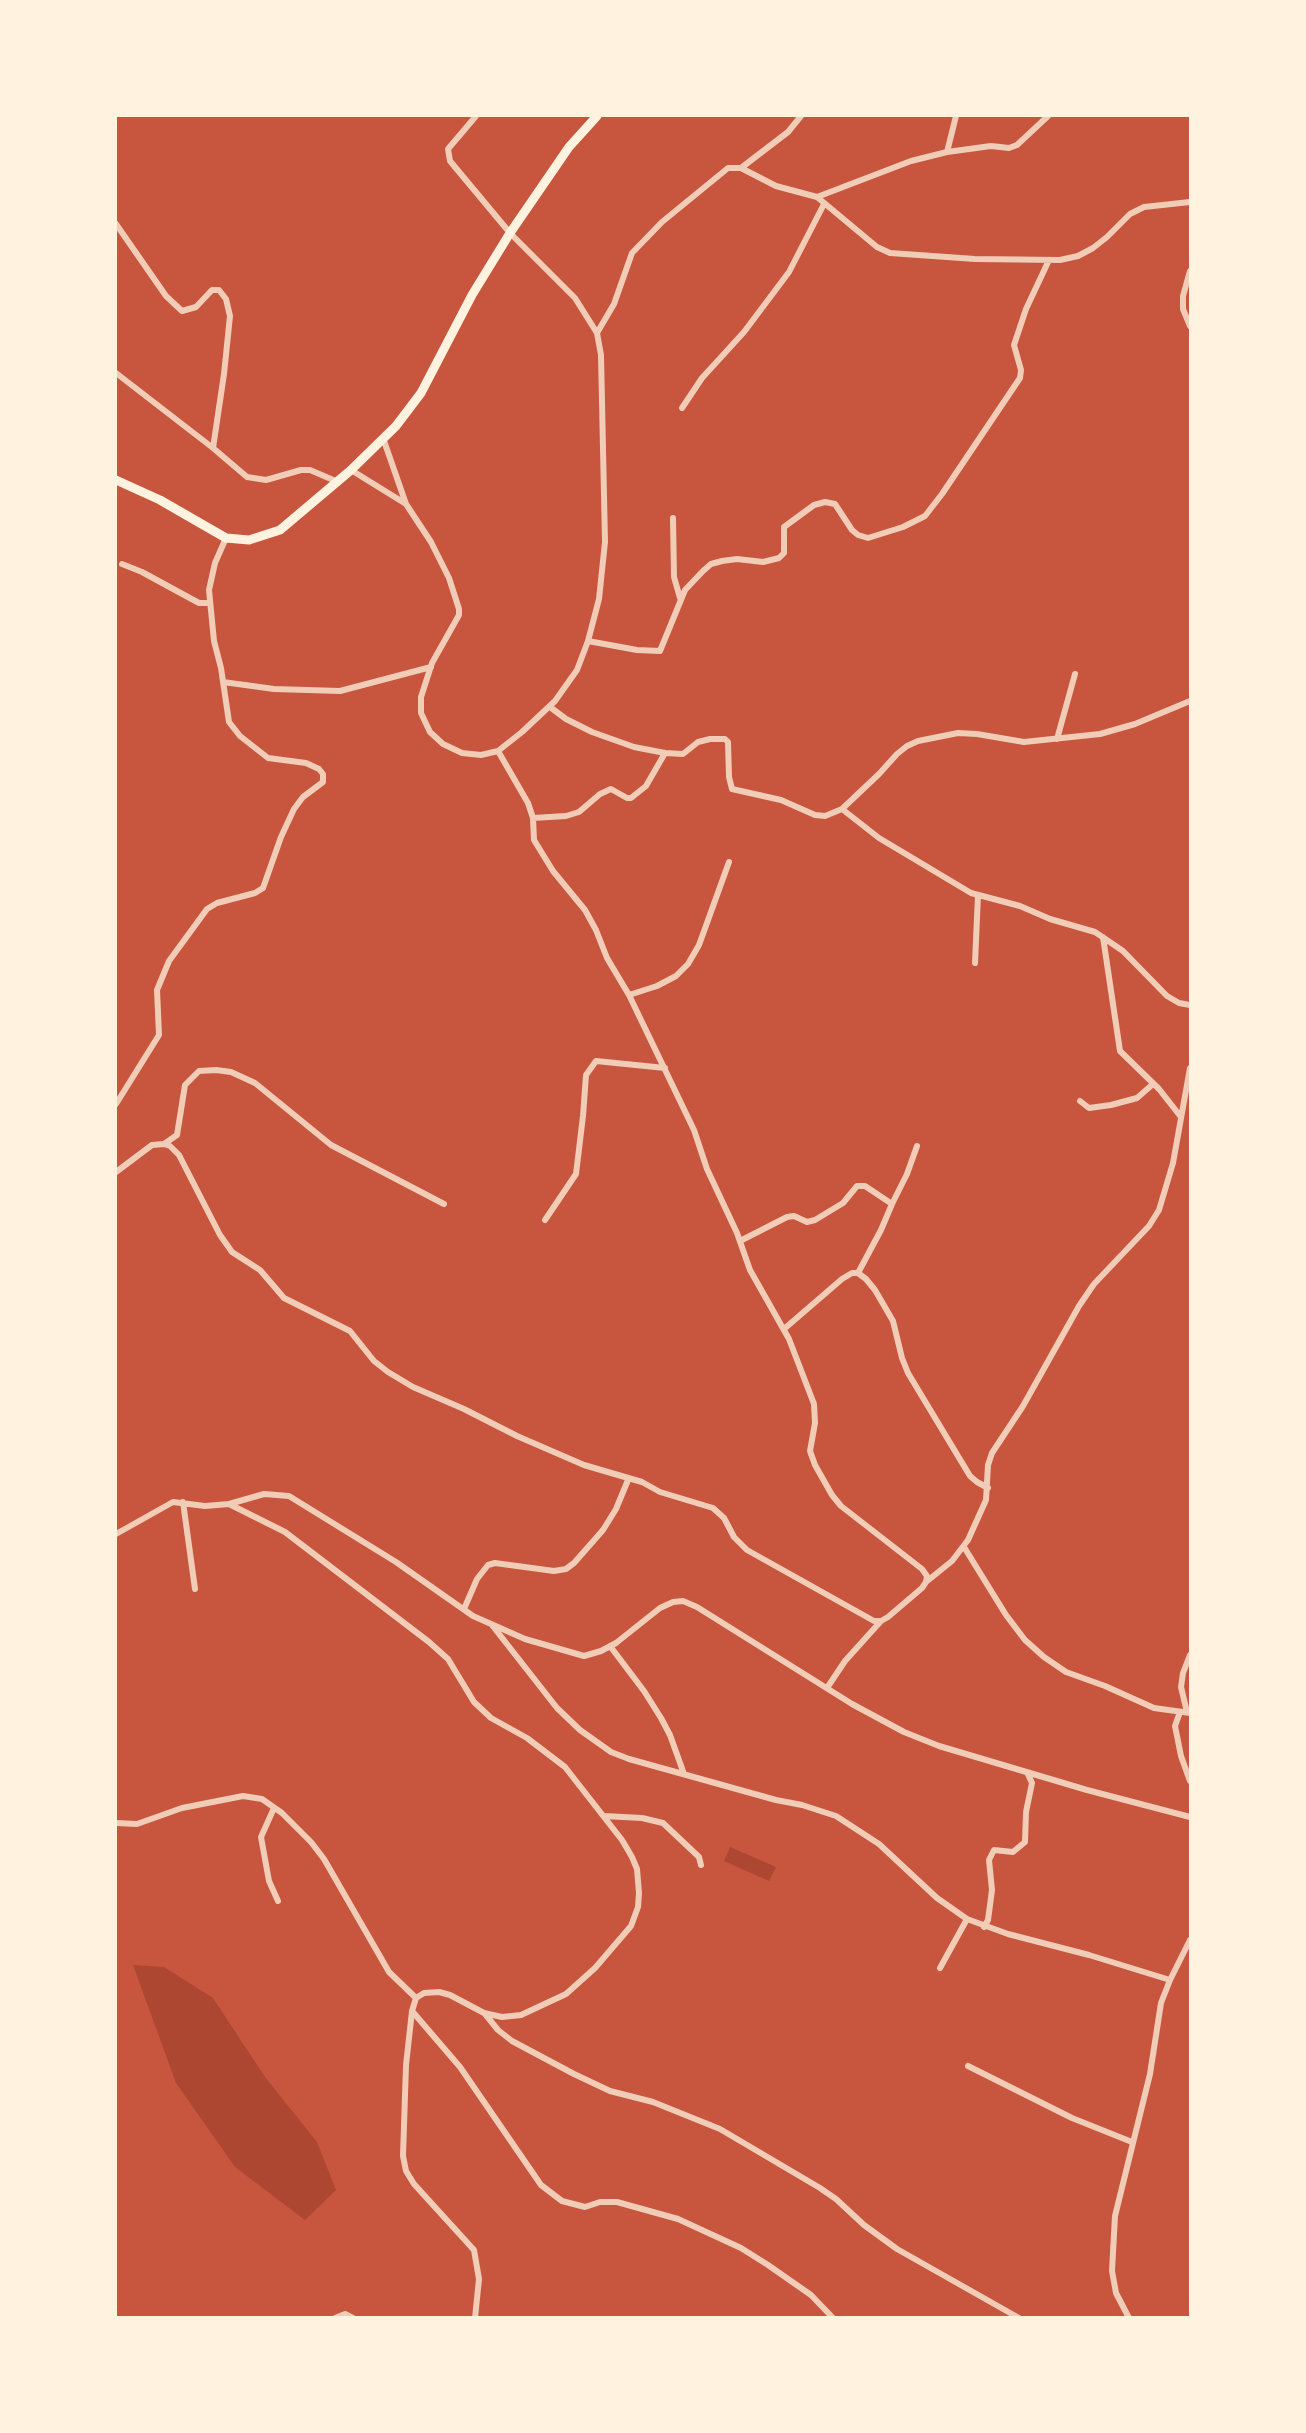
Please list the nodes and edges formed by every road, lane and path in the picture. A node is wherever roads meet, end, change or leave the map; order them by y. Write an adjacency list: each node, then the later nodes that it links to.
1 (476, 116): 12 (street)
2 (597, 116): 12 (main road)
3 (801, 116): 7 (street)
4 (956, 116): 6 (street)
5 (1048, 116): 6 (street)
6 (947, 152): 8 (street)
7 (741, 168): 8 (street); 16 (street)
8 (817, 197): 10 (street)
9 (1191, 202): 13 (street)
10 (824, 204): 13 (street); 18 (street)
11 (116, 224): 20 (street)
12 (510, 233): 16 (street); 19 (main road)
13 (1049, 260): 28 (street)
14 (1191, 271): 15 (street)
15 (1191, 326)
16 (597, 333): 30 (street)
17 (116, 373): 20 (street)
18 (682, 408)
19 (383, 439): 21 (main road); 24 (street)
20 (213, 448): 23 (street)
21 (351, 471): 23 (main road); 24 (street)
22 (116, 480): 26 (main road)
23 (338, 482): 26 (main road)
24 (406, 504): 31 (street)
25 (673, 518): 28 (street)
26 (226, 538): 29 (street)
27 (122, 564): 29 (street)
28 (680, 598): 30 (street)
29 (210, 603): 33 (street)
30 (588, 641): 35 (street)
31 (430, 667): 33 (street); 37 (street)
32 (1075, 674): 36 (street)
33 (223, 682): 51 (street)
34 (1191, 701): 36 (street)
35 (550, 707): 37 (street); 38 (street)
36 (1058, 739): 39 (street)
37 (498, 751): 40 (street)
38 (665, 753): 39 (street); 40 (street)
39 (842, 809): 42 (street)
40 (533, 818): 45 (street)
41 (729, 862): 45 (street)
42 (978, 895): 43 (street); 44 (street)
43 (1104, 937): 46 (street); 49 (street)
44 (975, 963)
45 (629, 995): 47 (street)
46 (1191, 1005)
47 (665, 1068): 58 (street); 59 (street)
48 (1191, 1068): 52 (street)
49 (1153, 1084): 50 (street); 52 (street)
50 (1080, 1101)
51 (116, 1104)
52 (1181, 1118): 63 (street)
53 (164, 1144): 55 (street); 56 (street); 62 (street)
54 (917, 1146): 57 (street)
55 (116, 1172)
56 (444, 1204)
57 (892, 1204): 59 (street); 60 (street)
58 (545, 1220)
59 (740, 1241): 61 (street)
60 (858, 1273): 61 (street); 63 (street)
61 (784, 1329): 68 (street)
62 (628, 1480): 70 (street); 71 (street)
63 (988, 1488): 67 (street)
64 (183, 1502): 65 (street); 66 (street); 69 (street)
65 (229, 1504): 70 (street); 82 (street)
66 (116, 1534)
67 (964, 1548): 68 (street); 76 (street)
68 (926, 1582): 71 (street)
69 (195, 1589)
70 (464, 1609): 72 (street)
71 (881, 1621): 75 (street)
72 (491, 1624): 73 (street); 79 (street)
73 (610, 1646): 75 (street); 79 (street)
74 (1191, 1655): 77 (street)
75 (827, 1688): 78 (street)
76 (1180, 1713): 77 (street); 80 (street)
77 (1190, 1713)
78 (1027, 1772): 83 (street); 88 (street)
79 (684, 1774): 87 (street)
80 (1191, 1781)
81 (274, 1808): 84 (street); 86 (street); 92 (street)
82 (604, 1816): 85 (street); 94 (street)
83 (1191, 1817)
84 (116, 1823)
85 (701, 1865)
86 (278, 1900)
87 (967, 1919): 88 (street); 90 (street)
88 (985, 1927): 91 (street)
89 (1191, 1940): 91 (street)
90 (940, 1968)
91 (1170, 1980): 96 (street)
92 (416, 1998): 93 (street); 94 (street)
93 (412, 2011): 99 (street); 100 (street)
94 (484, 2013): 101 (street)
95 (968, 2066): 96 (street)
96 (1132, 2142): 102 (street)
97 (335, 2318): 98 (street)
98 (354, 2318)
99 (475, 2318)
100 (833, 2318)
101 (1019, 2318)
102 (1129, 2318)

